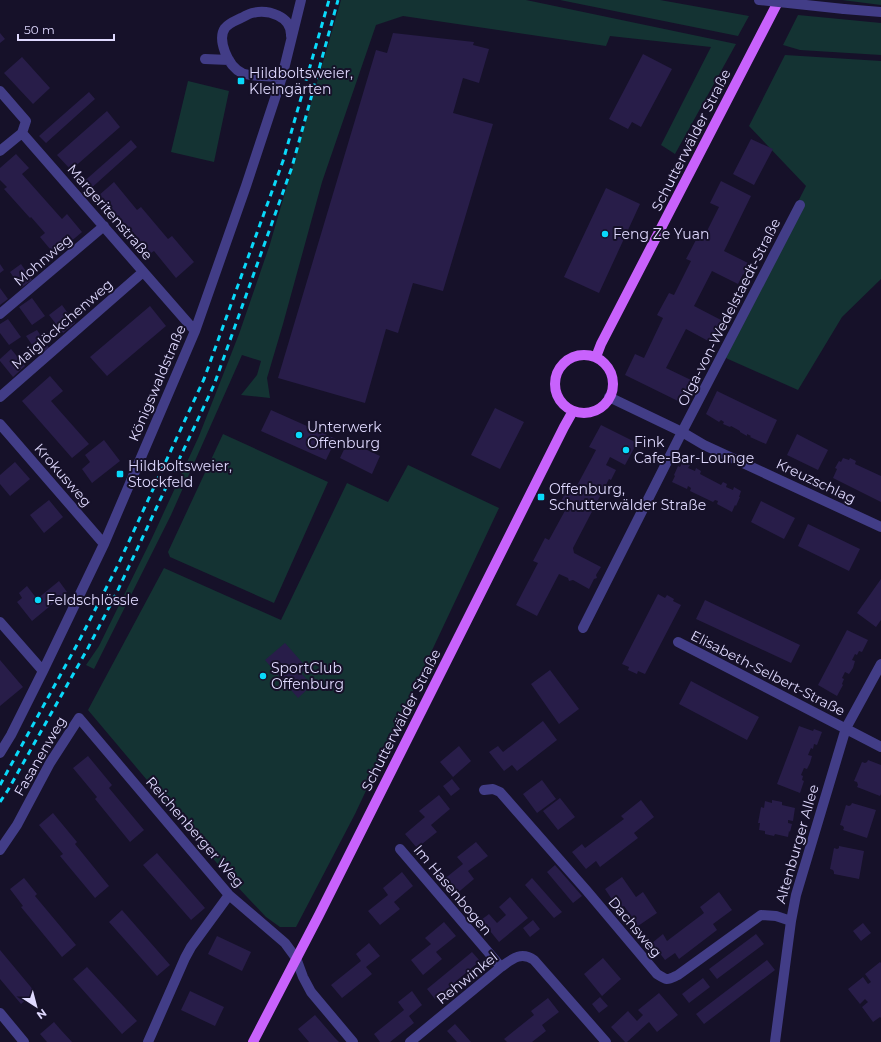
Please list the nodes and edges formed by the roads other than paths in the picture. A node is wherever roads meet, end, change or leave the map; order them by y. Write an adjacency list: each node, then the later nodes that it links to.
1 (301, 0): 5 (street, Königswaldstraße)
2 (759, 0): 4 (street, bridge)
3 (779, 0): 17 (main road, Schutterwälder Straße)
4 (881, 12)
5 (291, 40): 7 (street, Königswaldstraße); 8 (street, Königswaldstraße)
6 (205, 59): 7 (street)
7 (229, 60): 8 (street, Königswaldstraße)
8 (282, 77): 16 (street, Königswaldstraße)
9 (0, 90): 10 (street)
10 (22, 133): 11 (street); 13 (street, Margeritenstraße)
11 (0, 151)
12 (800, 205): 22 (street, Olga-von-Wedelstaedt-Straße)
13 (104, 226): 14 (street, Margeritenstraße); 15 (street, Mohnweg)
14 (143, 272): 16 (street, Margeritenstraße); 18 (street, Maiglöckchenweg)
15 (0, 314)
16 (194, 330): 24 (street, Königswaldstraße)
17 (596, 357): 19 (main road); 20 (main road)
18 (0, 397)
19 (609, 398): 20 (main road); 22 (street, Kreuzschlag)
20 (574, 411): 39 (main road, Schutterwälder Straße)
21 (0, 424): 24 (street, Krokusweg)
22 (682, 432): 23 (street, Kreuzschlag); 26 (street, Olga-von-Wedelstaedt-Straße)
23 (881, 527)
24 (104, 544): 29 (street, Königswaldstraße)
25 (0, 622): 29 (street)
26 (583, 628)
27 (678, 642): 31 (street, Elisabeth-Selbert-Straße)
28 (881, 664): 31 (street, Altenburger Allee)
29 (43, 671): 33 (street, Königswaldstraße)
30 (79, 718): 36 (street, Fasanenweg); 37 (street, Reichenberger Weg)
31 (846, 728): 32 (street, Elisabeth-Selbert-Straße); 38 (street, Altenburger Allee)
32 (881, 747)
33 (0, 753)
34 (484, 790): 38 (street, Dachsweg)
35 (400, 849): 40 (street, Im Hasenbogen)
36 (0, 850)
37 (229, 895): 39 (street, Reichenberger Weg); 43 (street)
38 (791, 921): 48 (street, Altenburger Allee)
39 (296, 958): 44 (main road, Schutterwälder Straße); 45 (street, Reichenberger Weg)
40 (501, 967): 46 (street, Rehwinkel); 47 (street, Rehwinkel)
41 (0, 1013): 42 (street)
42 (24, 1042)
43 (148, 1042)
44 (253, 1042)
45 (353, 1042)
46 (410, 1042)
47 (606, 1042)
48 (775, 1042)

